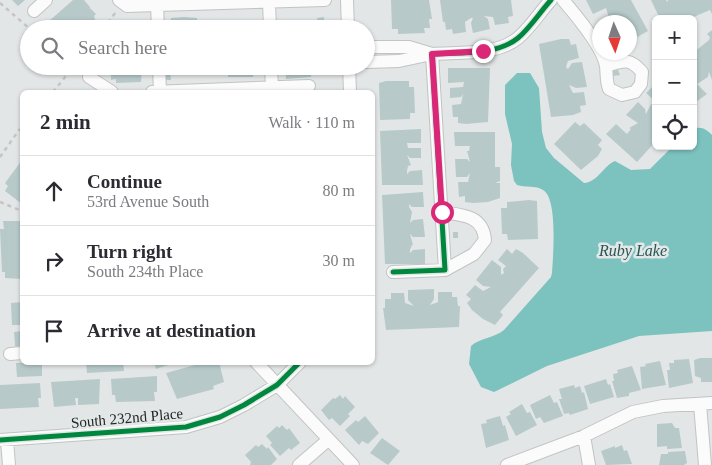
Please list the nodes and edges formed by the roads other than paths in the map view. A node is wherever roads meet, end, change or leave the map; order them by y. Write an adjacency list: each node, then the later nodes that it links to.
1 (46, 0): 10 (street)
2 (325, 0): 8 (street)
3 (347, 0): 13 (street)
4 (551, 0): 15 (street)
5 (563, 0): 17 (street)
6 (240, 1): 8 (street); 9 (street)
7 (120, 2): 9 (street)
8 (269, 2): 12 (street)
9 (158, 5): 11 (street)
10 (34, 10)
11 (158, 20)
12 (270, 20)
13 (348, 20)
14 (375, 47): 15 (street)
15 (432, 54): 16 (street); 28 (street)
16 (375, 62)
17 (606, 66)
18 (159, 75): 25 (street)
19 (272, 75): 23 (street)
20 (349, 75): 27 (street)
21 (89, 77): 24 (street)
22 (309, 86): 23 (street)
23 (272, 89): 26 (street)
24 (109, 90)
25 (160, 90)
26 (235, 90)
27 (350, 90)
28 (442, 212): 29 (street); 29 (street)
29 (445, 270): 30 (street)
30 (393, 272)
31 (259, 365): 33 (street)
32 (297, 365): 33 (street, South 232nd Place)
33 (277, 385): 36 (street, South 232nd Place); 37 (street)
34 (706, 404): 35 (street); 43 (street)
35 (584, 436): 41 (street); 42 (street)
36 (4, 440): 38 (street)
37 (328, 440): 39 (street); 40 (street)
38 (9, 465)
39 (299, 465)
40 (353, 465)
41 (507, 465)
42 (589, 465)
43 (705, 465)

